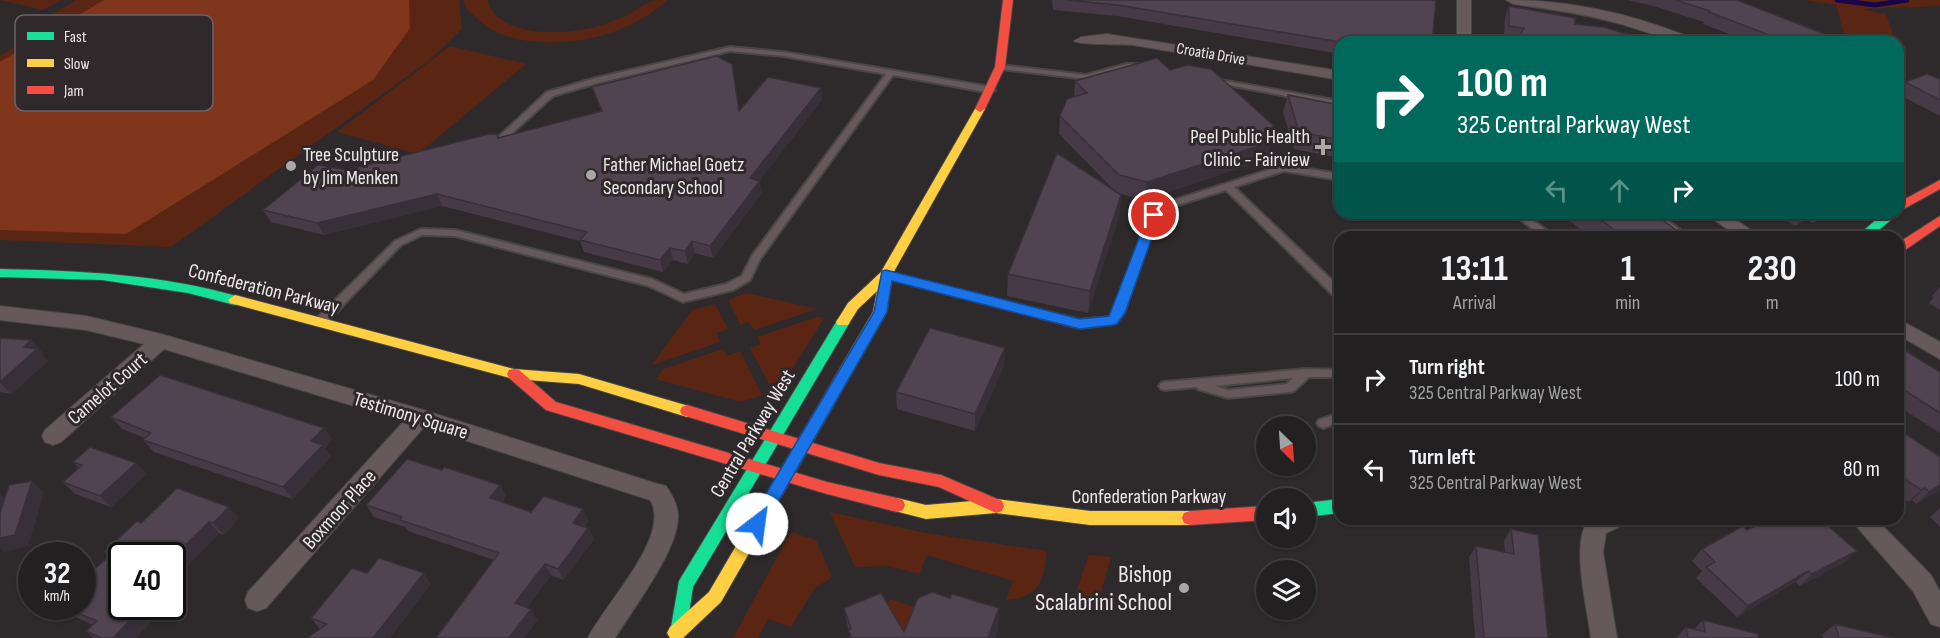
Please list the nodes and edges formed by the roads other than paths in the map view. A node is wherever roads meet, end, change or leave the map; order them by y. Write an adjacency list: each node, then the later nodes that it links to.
1 (1008, 0): 7 (street, Central Parkway West)
2 (1464, 0): 4 (street)
3 (1512, 0): 5 (street)
4 (1464, 36)
5 (1674, 36)
6 (1081, 41): 10 (street, Croatia Drive)
7 (1000, 67): 8 (lane); 12 (street, Central Parkway West)
8 (1148, 68)
9 (891, 72): 12 (lane); 14 (lane); 33 (lane)
10 (1334, 75)
11 (1204, 78): 13 (lane)
12 (991, 90): 30 (street, Central Parkway West)
13 (1334, 103)
14 (497, 141)
15 (1334, 176): 17 (lane)
16 (1940, 184): 18 (street)
17 (1227, 186): 30 (lane); 31 (lane)
18 (1904, 205)
19 (1525, 219): 24 (lane)
20 (1660, 219): 25 (lane)
21 (1723, 219): 26 (street)
22 (1884, 219): 27 (street)
23 (1940, 220): 28 (street)
24 (1542, 231)
25 (1676, 231)
26 (1742, 231)
27 (1870, 231)
28 (1904, 245)
29 (0, 273): 33 (street, Confederation Parkway)
30 (886, 275): 44 (street, Central Parkway West); 45 (street, Central Parkway West)
31 (1334, 289)
32 (0, 313): 35 (street, Testimony Square)
33 (321, 321): 38 (street, Confederation Parkway)
34 (1904, 330): 36 (street)
35 (161, 341): 40 (street, Testimony Square); 43 (street, Camelot Court)
36 (1940, 352)
37 (1334, 373): 39 (lane)
38 (514, 374): 44 (street, Confederation Parkway); 46 (street, Confederation Parkway)
39 (1165, 386)
40 (420, 417): 54 (street, Boxmoor Place); 57 (street, Testimony Square)
41 (1334, 419): 42 (lane)
42 (1323, 423)
43 (53, 436)
44 (773, 436): 45 (street, Confederation Parkway); 46 (street, Central Parkway West)
45 (803, 446): 47 (street, Central Parkway West); 48 (street, Confederation Parkway)
46 (754, 467): 47 (street, Confederation Parkway); 56 (street, Central Parkway West)
47 (785, 476): 48 (street, Confederation Parkway); 56 (street, Central Parkway West)
48 (996, 506): 51 (street, Confederation Parkway)
49 (1334, 507): 50 (street)
50 (1316, 509)
51 (1256, 514)
52 (1600, 525): 58 (street)
53 (1867, 525): 55 (street)
54 (257, 600)
55 (1940, 616)
56 (676, 632)
57 (601, 638)
58 (1604, 638)

